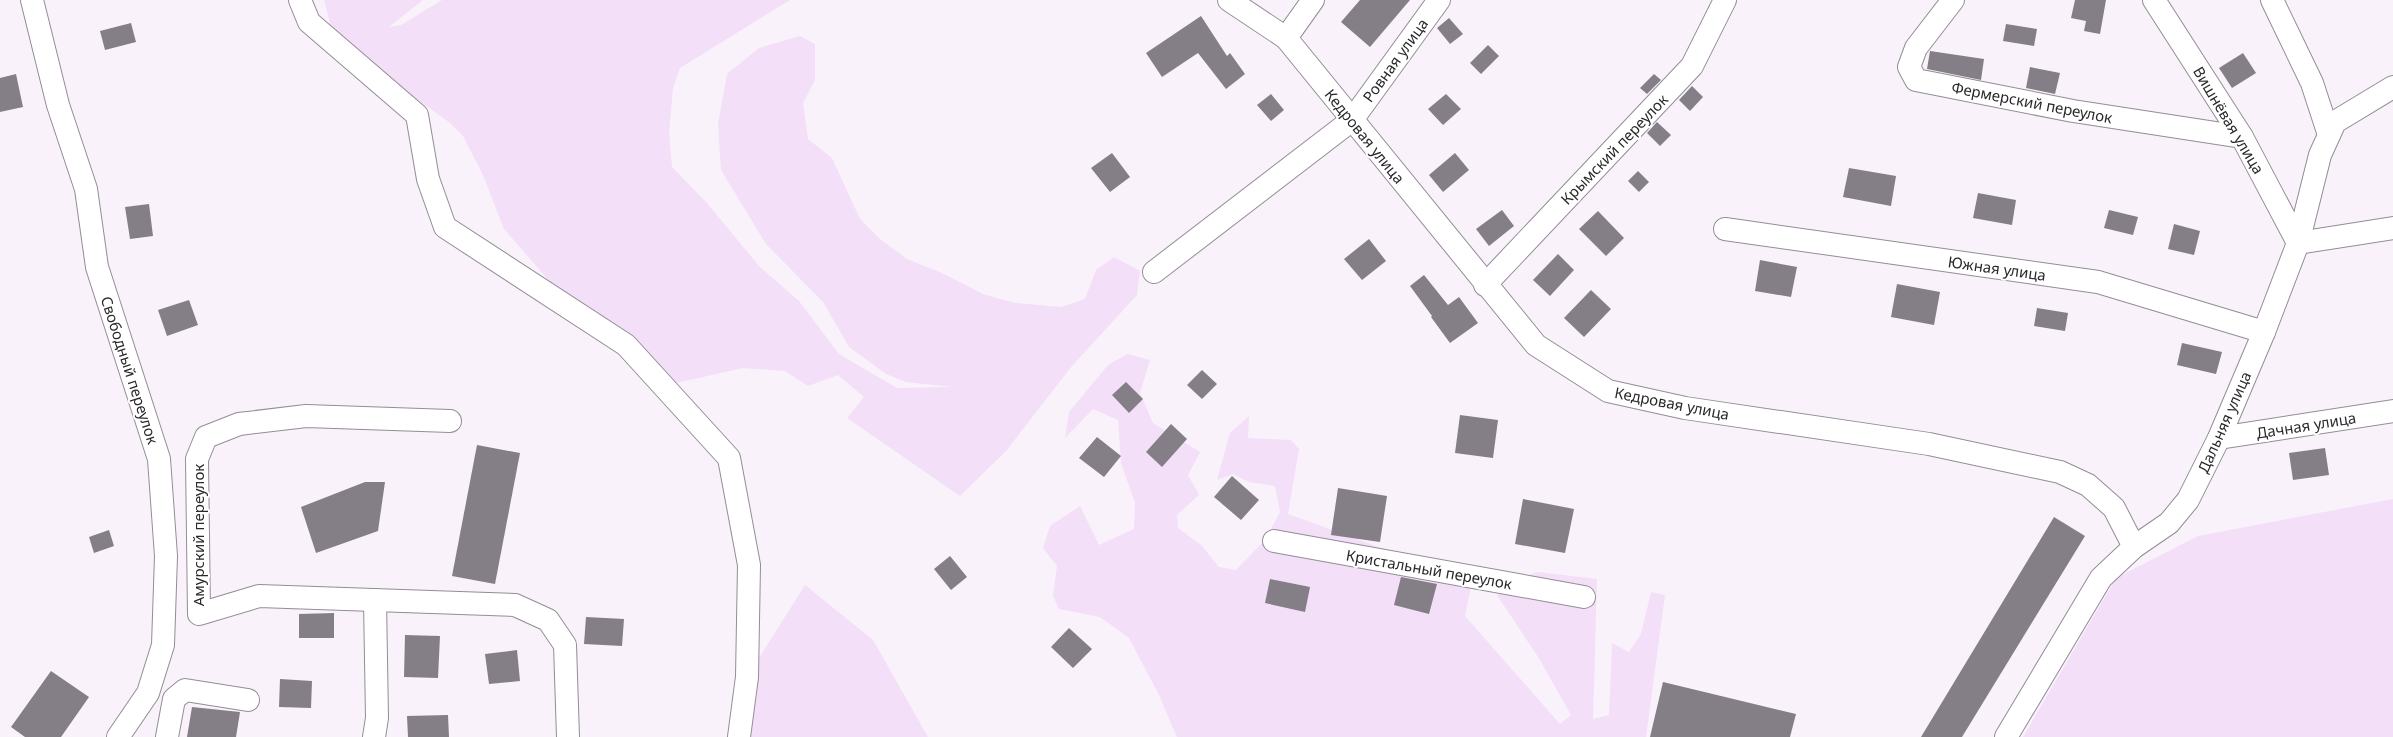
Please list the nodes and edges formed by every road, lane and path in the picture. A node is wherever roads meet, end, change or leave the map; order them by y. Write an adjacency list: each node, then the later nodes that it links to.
1 (32, 0): 29 (street, Свободный переулок)
2 (300, 0): 35 (street)
3 (1229, 0): 10 (street, Кедровая улица)
4 (1313, 0): 10 (street)
5 (1439, 0): 12 (street, Ровная улица)
6 (1725, 0): 19 (street, Крымский переулок)
7 (1953, 0): 14 (street, Фермерский переулок)
8 (2154, 0): 14 (street, Вишнёвая улица)
9 (2272, 0): 13 (street)
10 (1286, 38): 12 (street, Кедровая улица)
11 (2393, 87): 13 (street, Дальняя улица)
12 (1352, 120): 18 (street, Ровная улица); 19 (street, Кедровая улица)
13 (2329, 135): 17 (street, Дальняя улица)
14 (2242, 137): 17 (street, Вишнёвая улица)
15 (2393, 228): 17 (street)
16 (1725, 229): 20 (street, Южная улица)
17 (2298, 243): 20 (street, Дальняя улица)
18 (1154, 272)
19 (1486, 285): 25 (street, Кедровая улица)
20 (2264, 332): 23 (street, Дальняя улица)
21 (2393, 411): 23 (street, Дачная улица)
22 (450, 421): 28 (street, Амурский переулок)
23 (2219, 438): 25 (street, Дальняя улица)
24 (1274, 541): 26 (street, Кристальный переулок)
25 (2134, 547): 36 (street, Дальняя улица)
26 (1584, 597)
27 (375, 600): 28 (street, Амурский переулок); 33 (street); 34 (street, Амурский переулок)
28 (199, 614): 29 (street)
29 (164, 624): 31 (street, Свободный переулок)
30 (248, 700): 32 (street)
31 (118, 737)
32 (167, 737)
33 (374, 737)
34 (568, 737)
35 (739, 737)
36 (2006, 737)

